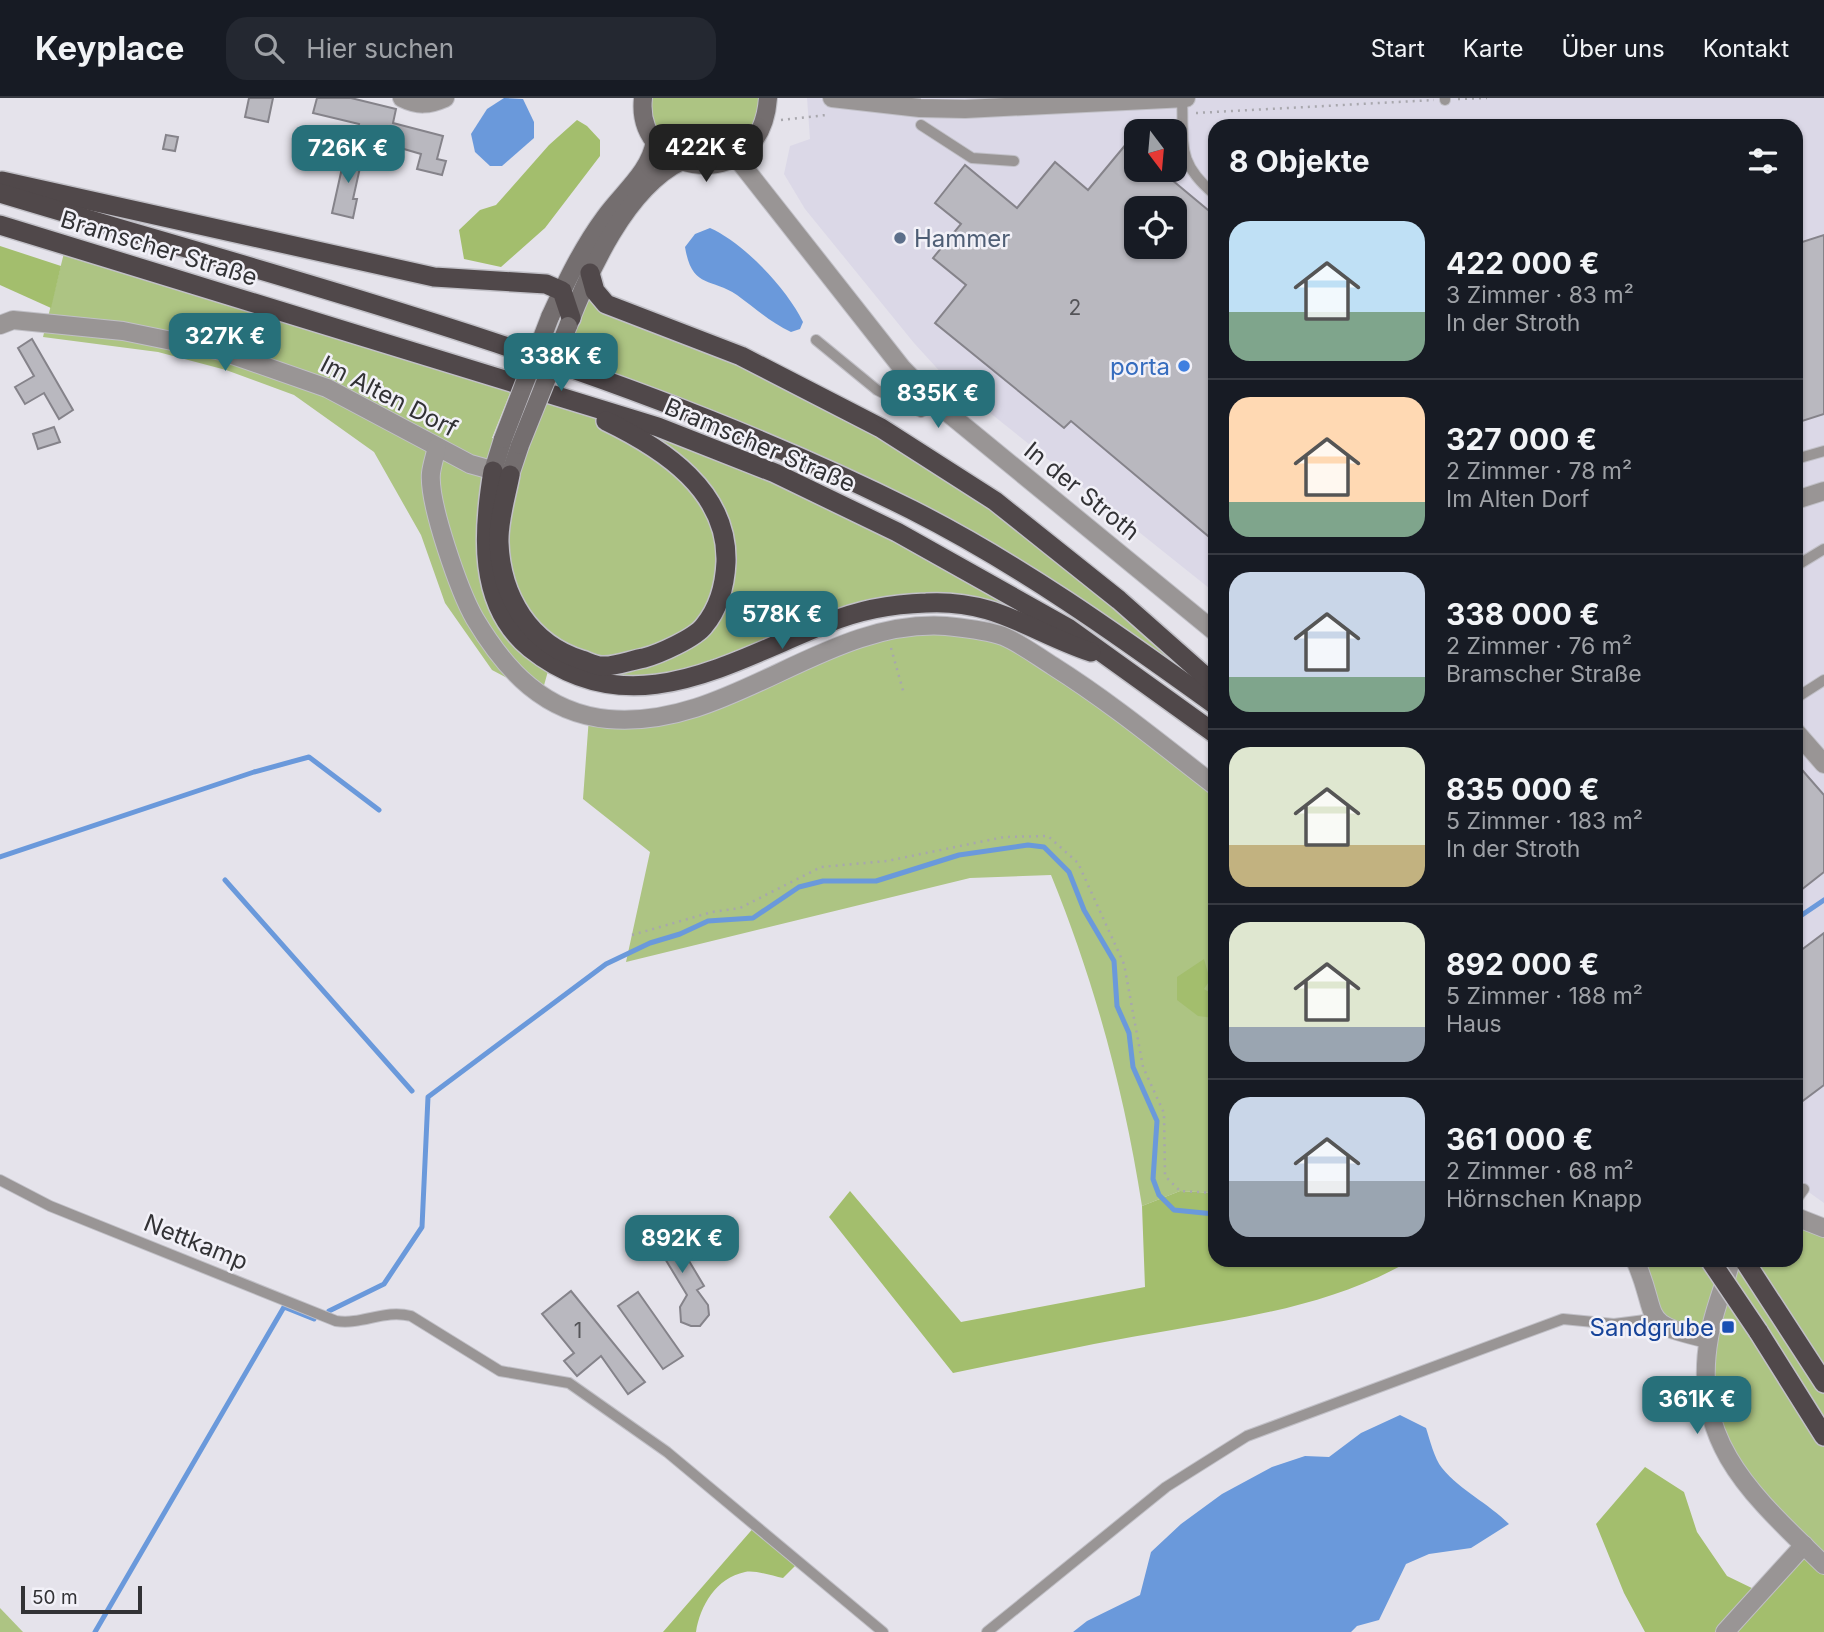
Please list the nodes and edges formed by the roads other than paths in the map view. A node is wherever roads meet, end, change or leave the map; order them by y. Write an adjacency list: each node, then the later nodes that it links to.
1 (402, 98): 2 (street)
2 (445, 98)
3 (643, 98): 10 (main road)
4 (768, 98): 5 (street); 11 (main road)
5 (781, 98)
6 (832, 98): 8 (street)
7 (1184, 98): 8 (street); 15 (lane)
8 (1088, 101)
9 (921, 125): 13 (lane)
10 (655, 141): 12 (main road); 19 (main road)
11 (736, 157): 12 (main road); 24 (street, In der Stroth)
12 (682, 161): 18 (main road)
13 (1014, 161)
14 (0, 181): 19 (highway)
15 (1208, 188)
16 (0, 193): 39 (highway)
17 (0, 225): 23 (highway, Bramscher Straße)
18 (590, 273): 20 (main road); 36 (highway)
19 (562, 291): 20 (highway); 25 (main road, bridge)
20 (569, 322): 25 (main road, bridge)
21 (0, 324): 26 (street, Im Alten Dorf)
22 (816, 340): 24 (lane)
23 (552, 395): 29 (highway); 35 (highway, Bramscher Straße)
24 (937, 404): 34 (street, In der Stroth)
25 (511, 442): 29 (main road)
26 (437, 447): 29 (street, Im Alten Dorf); 43 (street)
27 (1824, 450): 28 (lane)
28 (1803, 457)
29 (501, 473): 35 (highway)
30 (1824, 491): 31 (street)
31 (1803, 497)
32 (1824, 549): 33 (lane)
33 (1803, 562)
34 (1208, 626)
35 (1112, 660): 40 (highway, Bramscher Straße)
36 (1208, 679)
37 (1824, 680): 38 (lane)
38 (1803, 690)
39 (1208, 700)
40 (1208, 729)
41 (1803, 740): 42 (street)
42 (1824, 764)
43 (1208, 780)
44 (0, 1180): 57 (lane, Nettkamp)
45 (1803, 1220): 46 (street)
46 (1824, 1228)
47 (1636, 1267): 51 (street)
48 (1715, 1267): 54 (highway, bridge)
49 (1729, 1267): 52 (street)
50 (1749, 1267): 53 (highway)
51 (1653, 1319): 52 (street); 58 (lane)
52 (1709, 1339): 55 (street)
53 (1824, 1383)
54 (1824, 1436)
55 (1804, 1545): 56 (street); 59 (street)
56 (1824, 1565)
57 (883, 1632)
58 (987, 1632)
59 (1725, 1632)

